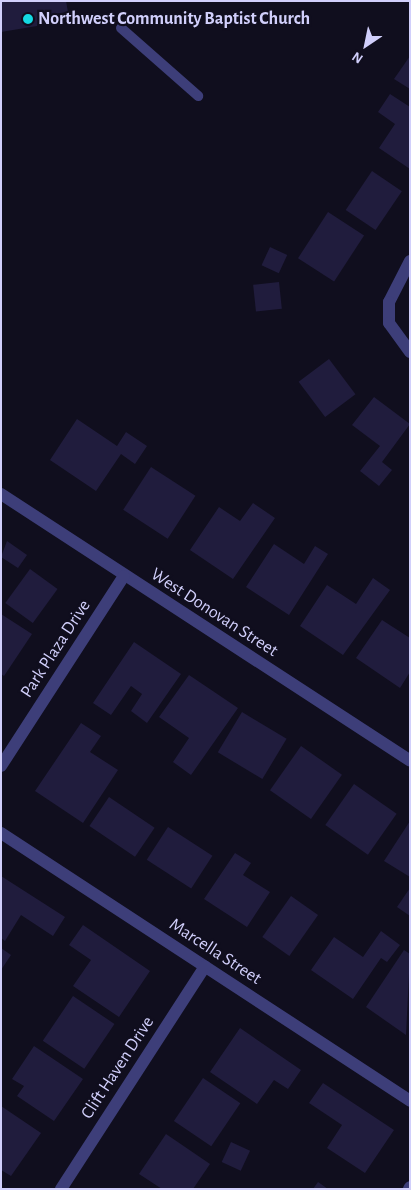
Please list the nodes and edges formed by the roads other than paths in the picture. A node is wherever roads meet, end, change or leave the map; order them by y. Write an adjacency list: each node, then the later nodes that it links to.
1 (121, 28): 2 (lane)
2 (198, 96)
3 (410, 261): 4 (street)
4 (410, 352)
5 (1, 494): 6 (street, West Donovan Street)
6 (124, 576): 7 (street, West Donovan Street); 8 (street, Park Plaza Drive)
7 (410, 760)
8 (1, 766)
9 (1, 833): 10 (street, Marcella Street)
10 (205, 966): 11 (street, Marcella Street); 12 (street, Clift Haven Drive)
11 (410, 1100)
12 (60, 1189)

